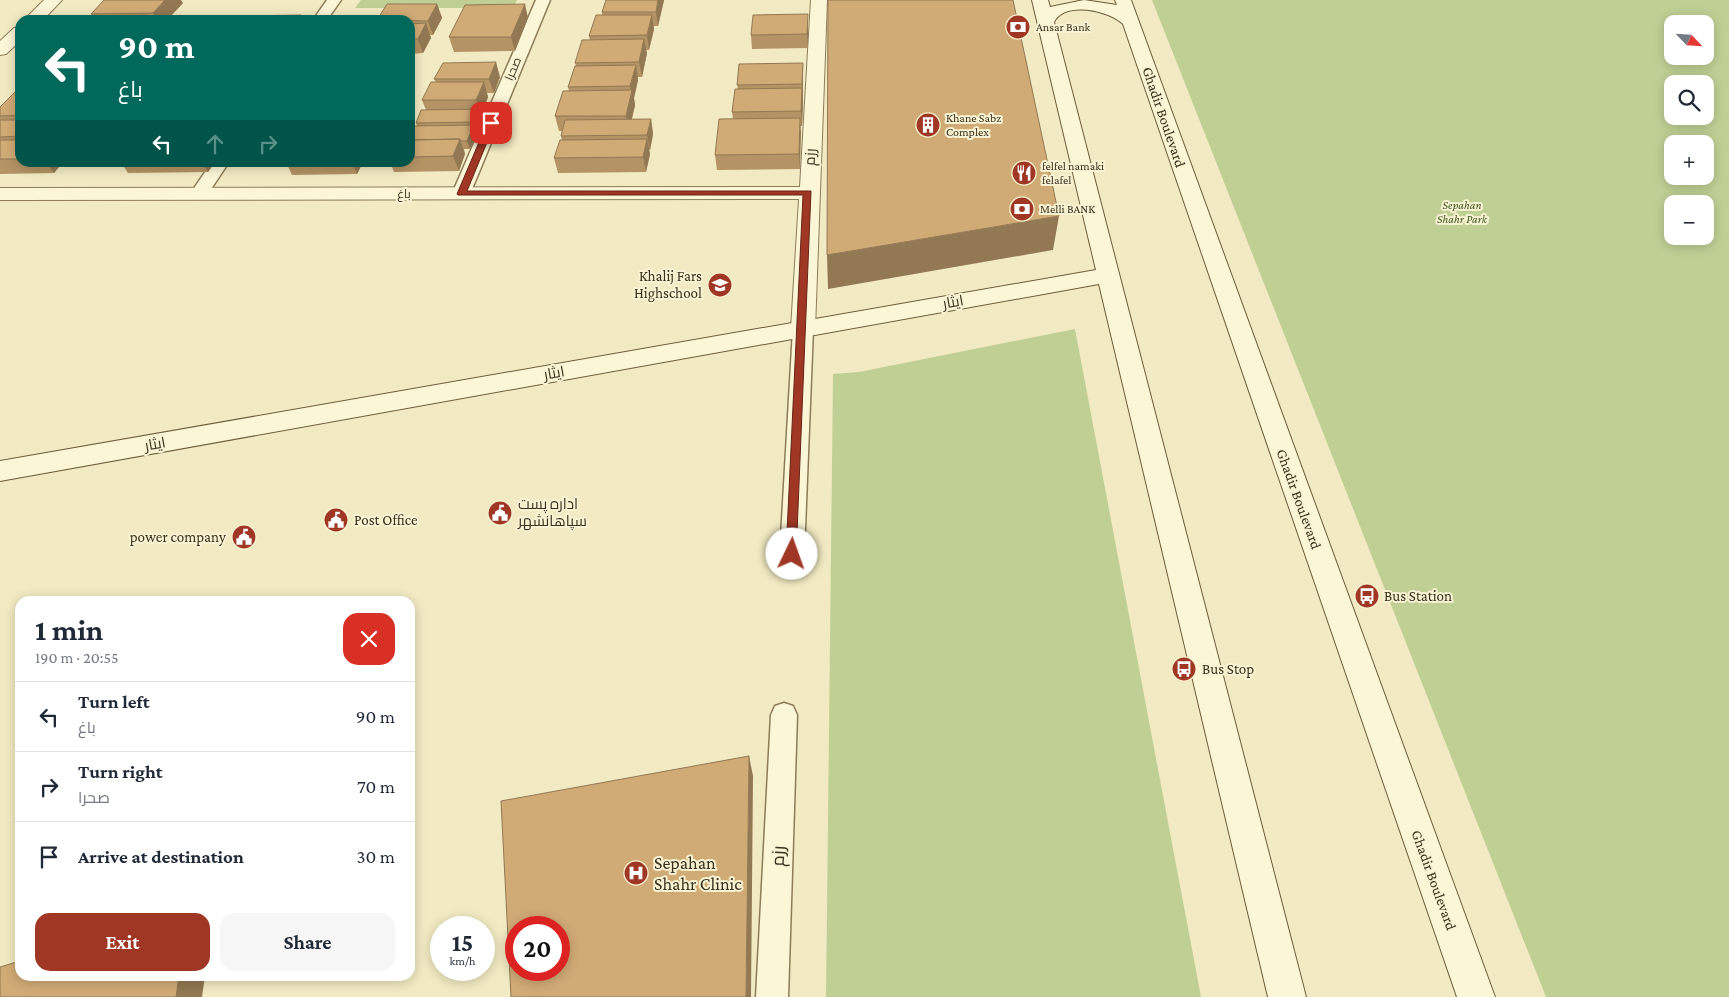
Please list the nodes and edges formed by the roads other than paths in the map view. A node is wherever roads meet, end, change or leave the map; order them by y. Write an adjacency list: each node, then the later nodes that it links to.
1 (54, 0): 7 (street)
2 (334, 0): 8 (lane)
3 (543, 0): 16 (lane, صحرا)
4 (819, 0): 13 (street, رزم)
5 (1122, 0): 9 (street, Ghadir Boulevard)
6 (1043, 11): 9 (street); 17 (street)
7 (38, 15)
8 (324, 15)
9 (1130, 21): 24 (street, Ghadir Boulevard)
10 (15, 36): 11 (street)
11 (0, 50)
12 (218, 167): 15 (lane)
13 (808, 193): 16 (street, باغ); 18 (street, رزم)
14 (0, 194): 15 (street, باغ)
15 (199, 194): 16 (street, باغ)
16 (461, 194)
17 (1108, 275): 18 (street, ایثار); 23 (street)
18 (803, 329): 19 (street, ایثار); 20 (lane, رزم)
19 (0, 471)
20 (792, 554)
21 (784, 715): 22 (lane, رزم)
22 (772, 997)
23 (1286, 997)
24 (1476, 997)

